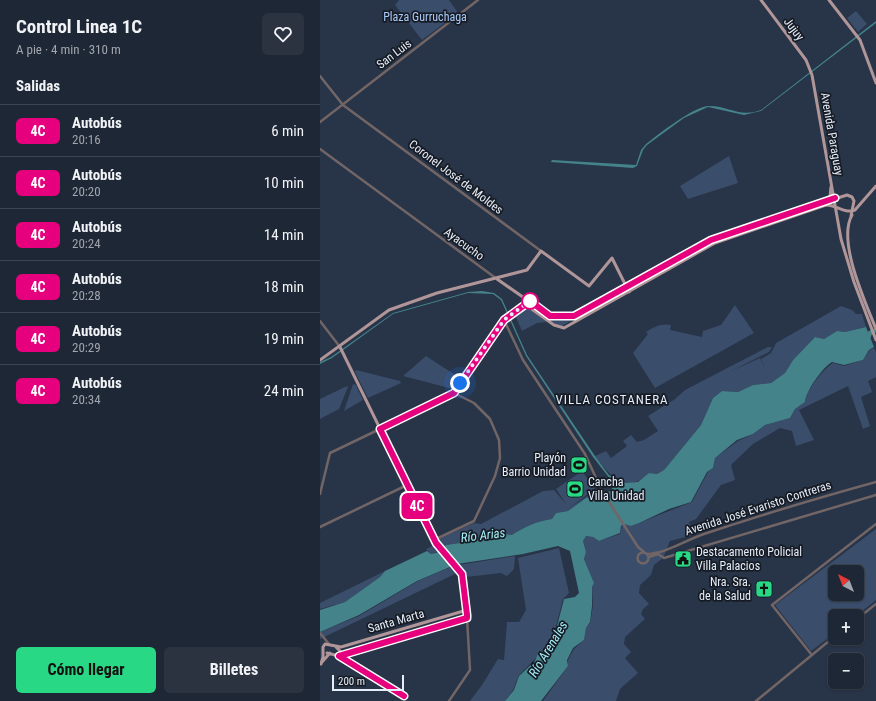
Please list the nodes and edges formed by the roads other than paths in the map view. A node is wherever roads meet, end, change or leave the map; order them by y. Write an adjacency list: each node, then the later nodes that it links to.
1 (478, 0): 7 (street, San Luis)
2 (761, 0): 4 (main road, Jujuy)
3 (829, 0): 6 (main road)
4 (810, 70): 10 (main road, Avenida Paraguay)
5 (320, 76): 7 (street, Coronel José de Moldes)
6 (876, 83)
7 (342, 105): 8 (street, San Luis); 16 (street, Coronel José de Moldes)
8 (320, 122)
9 (320, 149): 17 (street, Ayacucho)
10 (831, 181): 12 (main road, Avenida Paraguay); 13 (main road)
11 (876, 186): 15 (main road, Avenida Paraguay)
12 (835, 198): 13 (main road, Ayacucho); 14 (main road, Avenida Paraguay); 15 (main road)
13 (825, 201): 18 (main road, Ayacucho)
14 (837, 206): 15 (main road); 19 (main road); 22 (main road, Avenida Paraguay)
15 (854, 211): 22 (main road, Avenida Paraguay)
16 (542, 251): 17 (main road); 18 (main road, Coronel José de Moldes)
17 (497, 278): 20 (main road, Ayacucho); 27 (main road)
18 (626, 287): 19 (main road); 20 (main road, Ayacucho)
19 (629, 292): 21 (main road)
20 (530, 301): 21 (main road)
21 (526, 304): 23 (main road)
22 (867, 310): 25 (main road, Avenida Paraguay); 26 (main road, Avenida Paraguay)
23 (506, 319): 29 (main road); 38 (street)
24 (320, 321): 27 (street)
25 (876, 329)
26 (876, 340)
27 (340, 348): 28 (main road); 30 (main road)
28 (320, 360)
29 (454, 393): 30 (main road); 37 (street)
30 (380, 429): 32 (main road); 33 (street)
31 (876, 482): 39 (street, Avenida José Evaristo Contreras)
32 (407, 485): 36 (street); 37 (main road)
33 (320, 494)
34 (876, 495): 39 (street, Avenida José Evaristo Contreras)
35 (876, 524): 53 (street)
36 (320, 527)
37 (434, 540): 42 (main road)
38 (638, 547): 39 (street); 40 (street)
39 (647, 554): 40 (street); 40 (street)
40 (638, 555)
41 (876, 604): 43 (street)
42 (467, 610): 44 (main road); 48 (main road, Santa Marta)
43 (864, 613)
44 (467, 618): 52 (main road, Santa Marta); 56 (street)
45 (321, 635): 47 (street); 50 (street)
46 (828, 641): 53 (street)
47 (330, 644): 49 (main road, Santa Marta); 50 (main road); 51 (main road)
48 (344, 646): 49 (main road, Santa Marta); 52 (main road)
49 (336, 647): 54 (main road)
50 (323, 649): 51 (main road); 55 (main road)
51 (329, 653): 54 (main road); 55 (main road)
52 (346, 654): 54 (main road, Santa Marta)
53 (811, 654): 57 (street)
54 (339, 656)
55 (320, 665)
56 (449, 701)
57 (756, 701)

